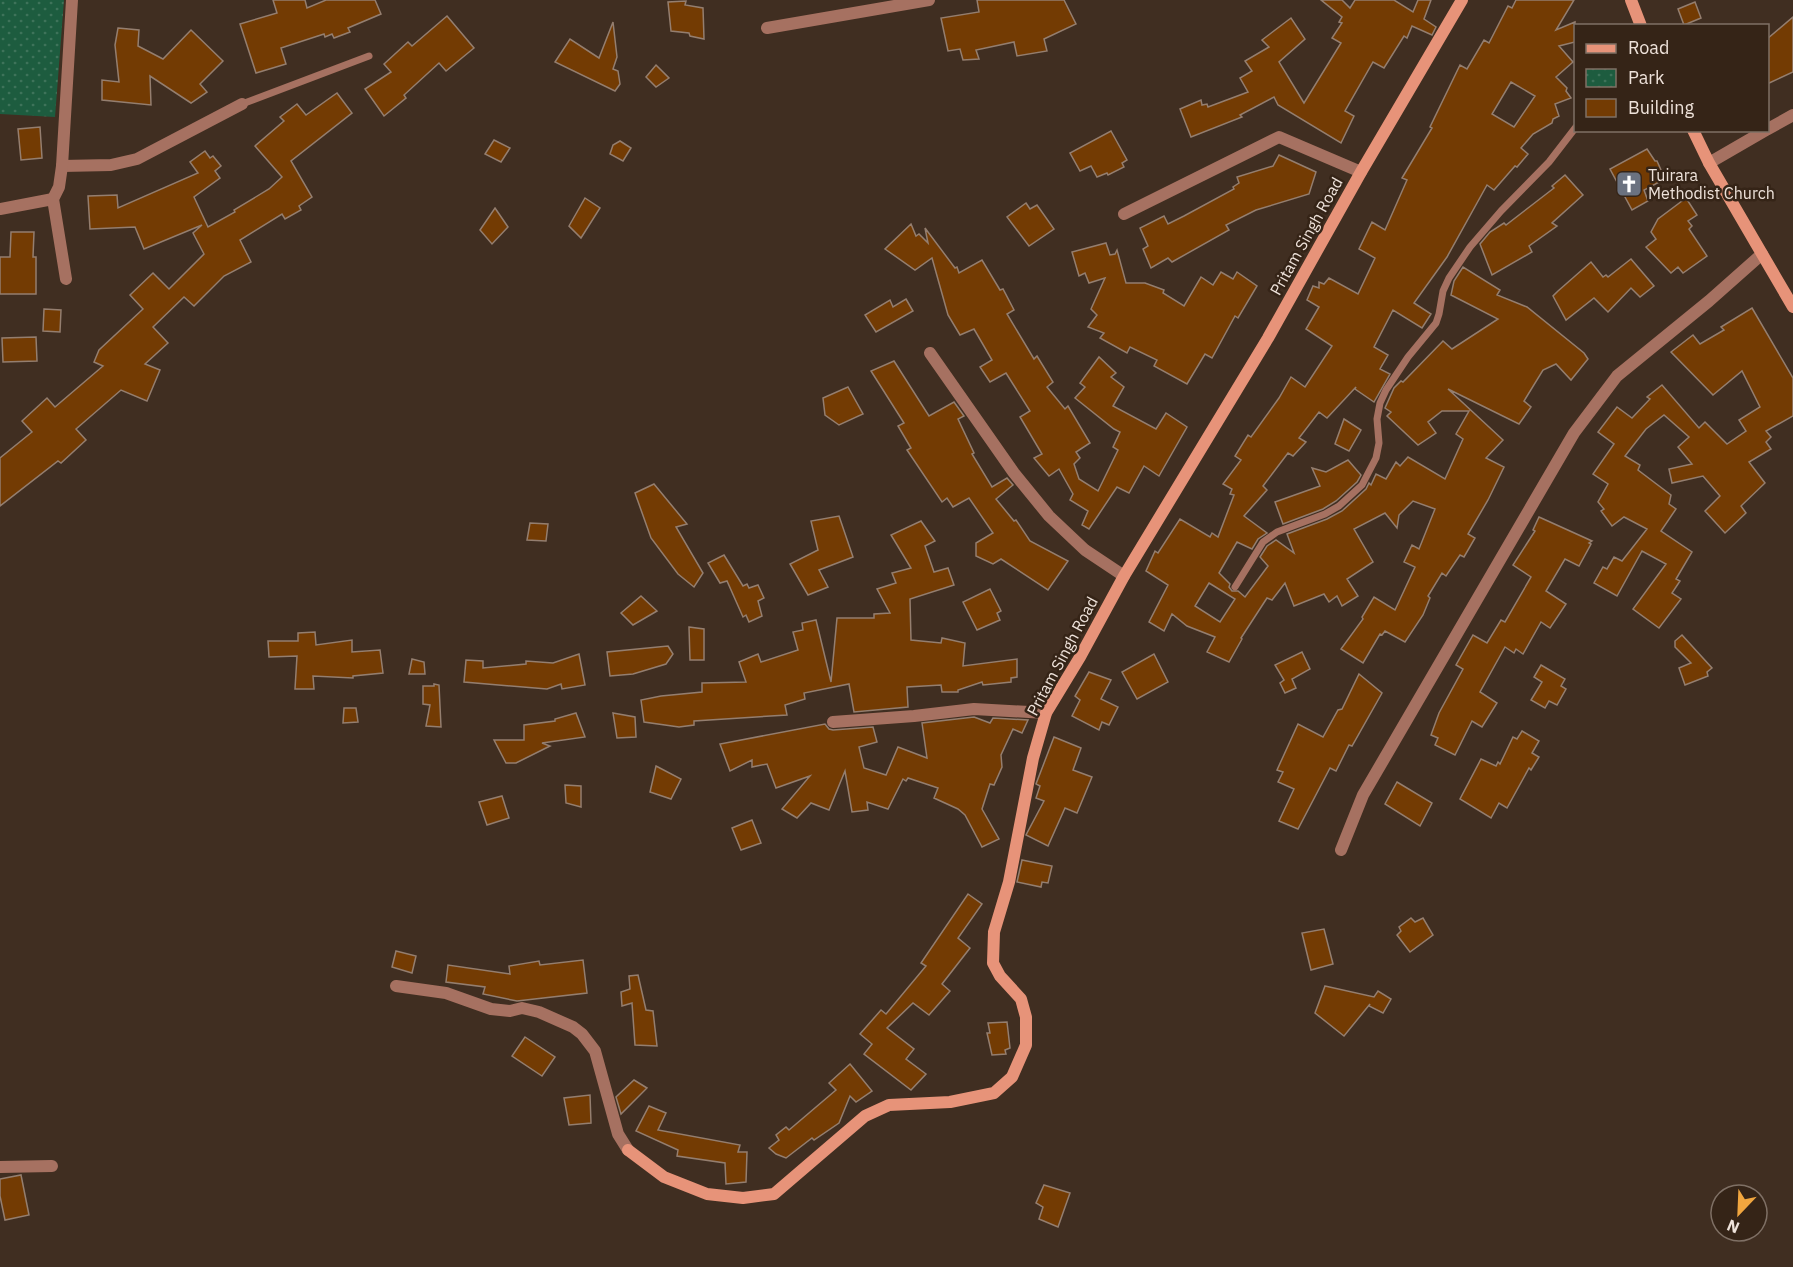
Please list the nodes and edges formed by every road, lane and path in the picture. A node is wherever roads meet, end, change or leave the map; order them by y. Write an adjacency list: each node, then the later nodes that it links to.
1 (72, 0): 15 (street)
2 (929, 0): 6 (street)
3 (1462, 0): 16 (street, Pritam Singh Road)
4 (1631, 0): 5 (street)
5 (1640, 24)
6 (767, 28)
7 (369, 56): 8 (lane)
8 (242, 104): 15 (street)
9 (1793, 115): 11 (street)
10 (1574, 128): 25 (lane)
11 (1769, 129)
12 (1694, 132): 14 (street)
13 (1763, 132): 14 (street)
14 (1709, 163): 20 (street)
15 (62, 166): 17 (street)
16 (1361, 172): 19 (street); 24 (street, Pritam Singh Road)
17 (53, 199): 18 (street); 21 (street)
18 (0, 209)
19 (1124, 214)
20 (1762, 254): 22 (street); 28 (street)
21 (66, 279)
22 (1793, 306)
23 (930, 353): 24 (street)
24 (1124, 576): 26 (street, Pritam Singh Road)
25 (1235, 587)
26 (1047, 713): 27 (street); 29 (street, Pritam Singh Road)
27 (833, 722)
28 (1341, 850)
29 (396, 986)
30 (52, 1166): 31 (street)
31 (0, 1167)

